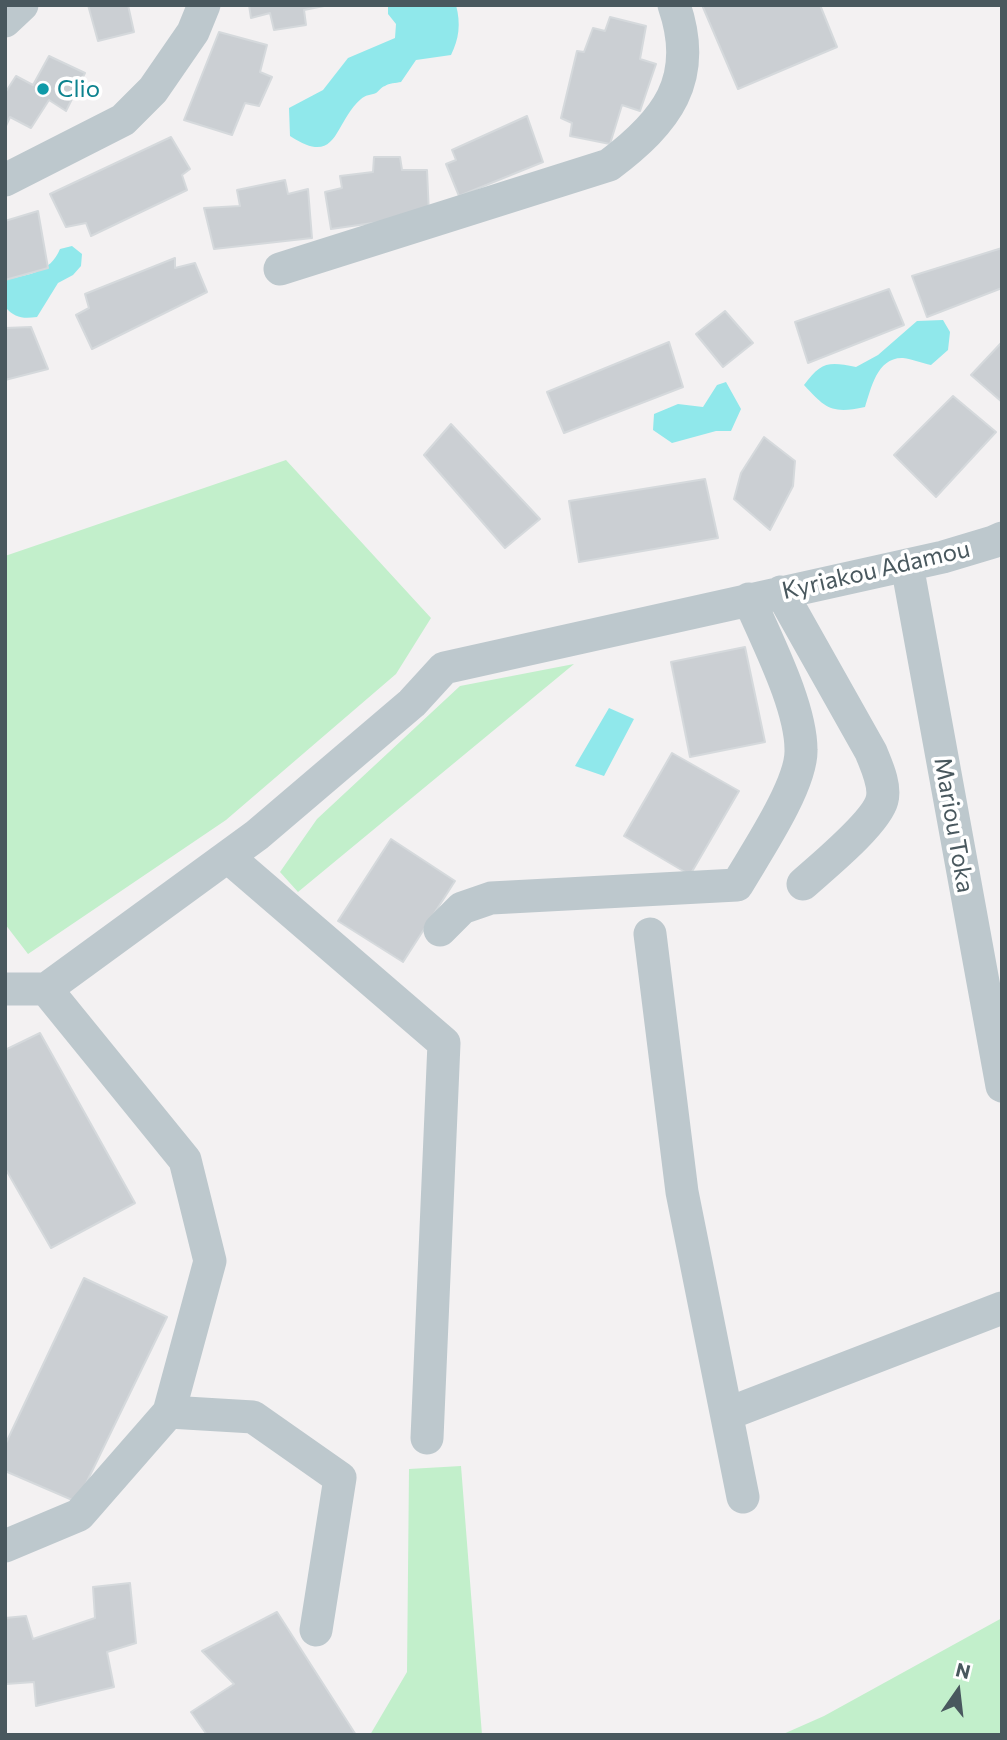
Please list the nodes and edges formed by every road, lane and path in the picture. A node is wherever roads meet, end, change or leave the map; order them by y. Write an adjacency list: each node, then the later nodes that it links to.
1 (22, 5): 4 (street)
2 (204, 5): 5 (street)
3 (674, 5): 6 (street)
4 (5, 21)
5 (5, 180)
6 (280, 269)
7 (1002, 538): 8 (street, Kyriakou Adamou)
8 (907, 565): 9 (street, Kyriakou Adamou); 17 (street, Mariou Toka)
9 (781, 592): 10 (street, Kyriakou Adamou); 12 (street)
10 (749, 599): 11 (street, Kyriakou Adamou); 13 (street)
11 (228, 857): 16 (street, Kyriakou Adamou); 21 (street)
12 (803, 884)
13 (440, 930)
14 (650, 934): 20 (street)
15 (5, 989): 16 (street)
16 (46, 989): 19 (street)
17 (1002, 1086)
18 (1002, 1308): 20 (street)
19 (169, 1412): 23 (street); 24 (street)
20 (727, 1414): 22 (street)
21 (427, 1438)
22 (743, 1497)
23 (5, 1546)
24 (316, 1630)

